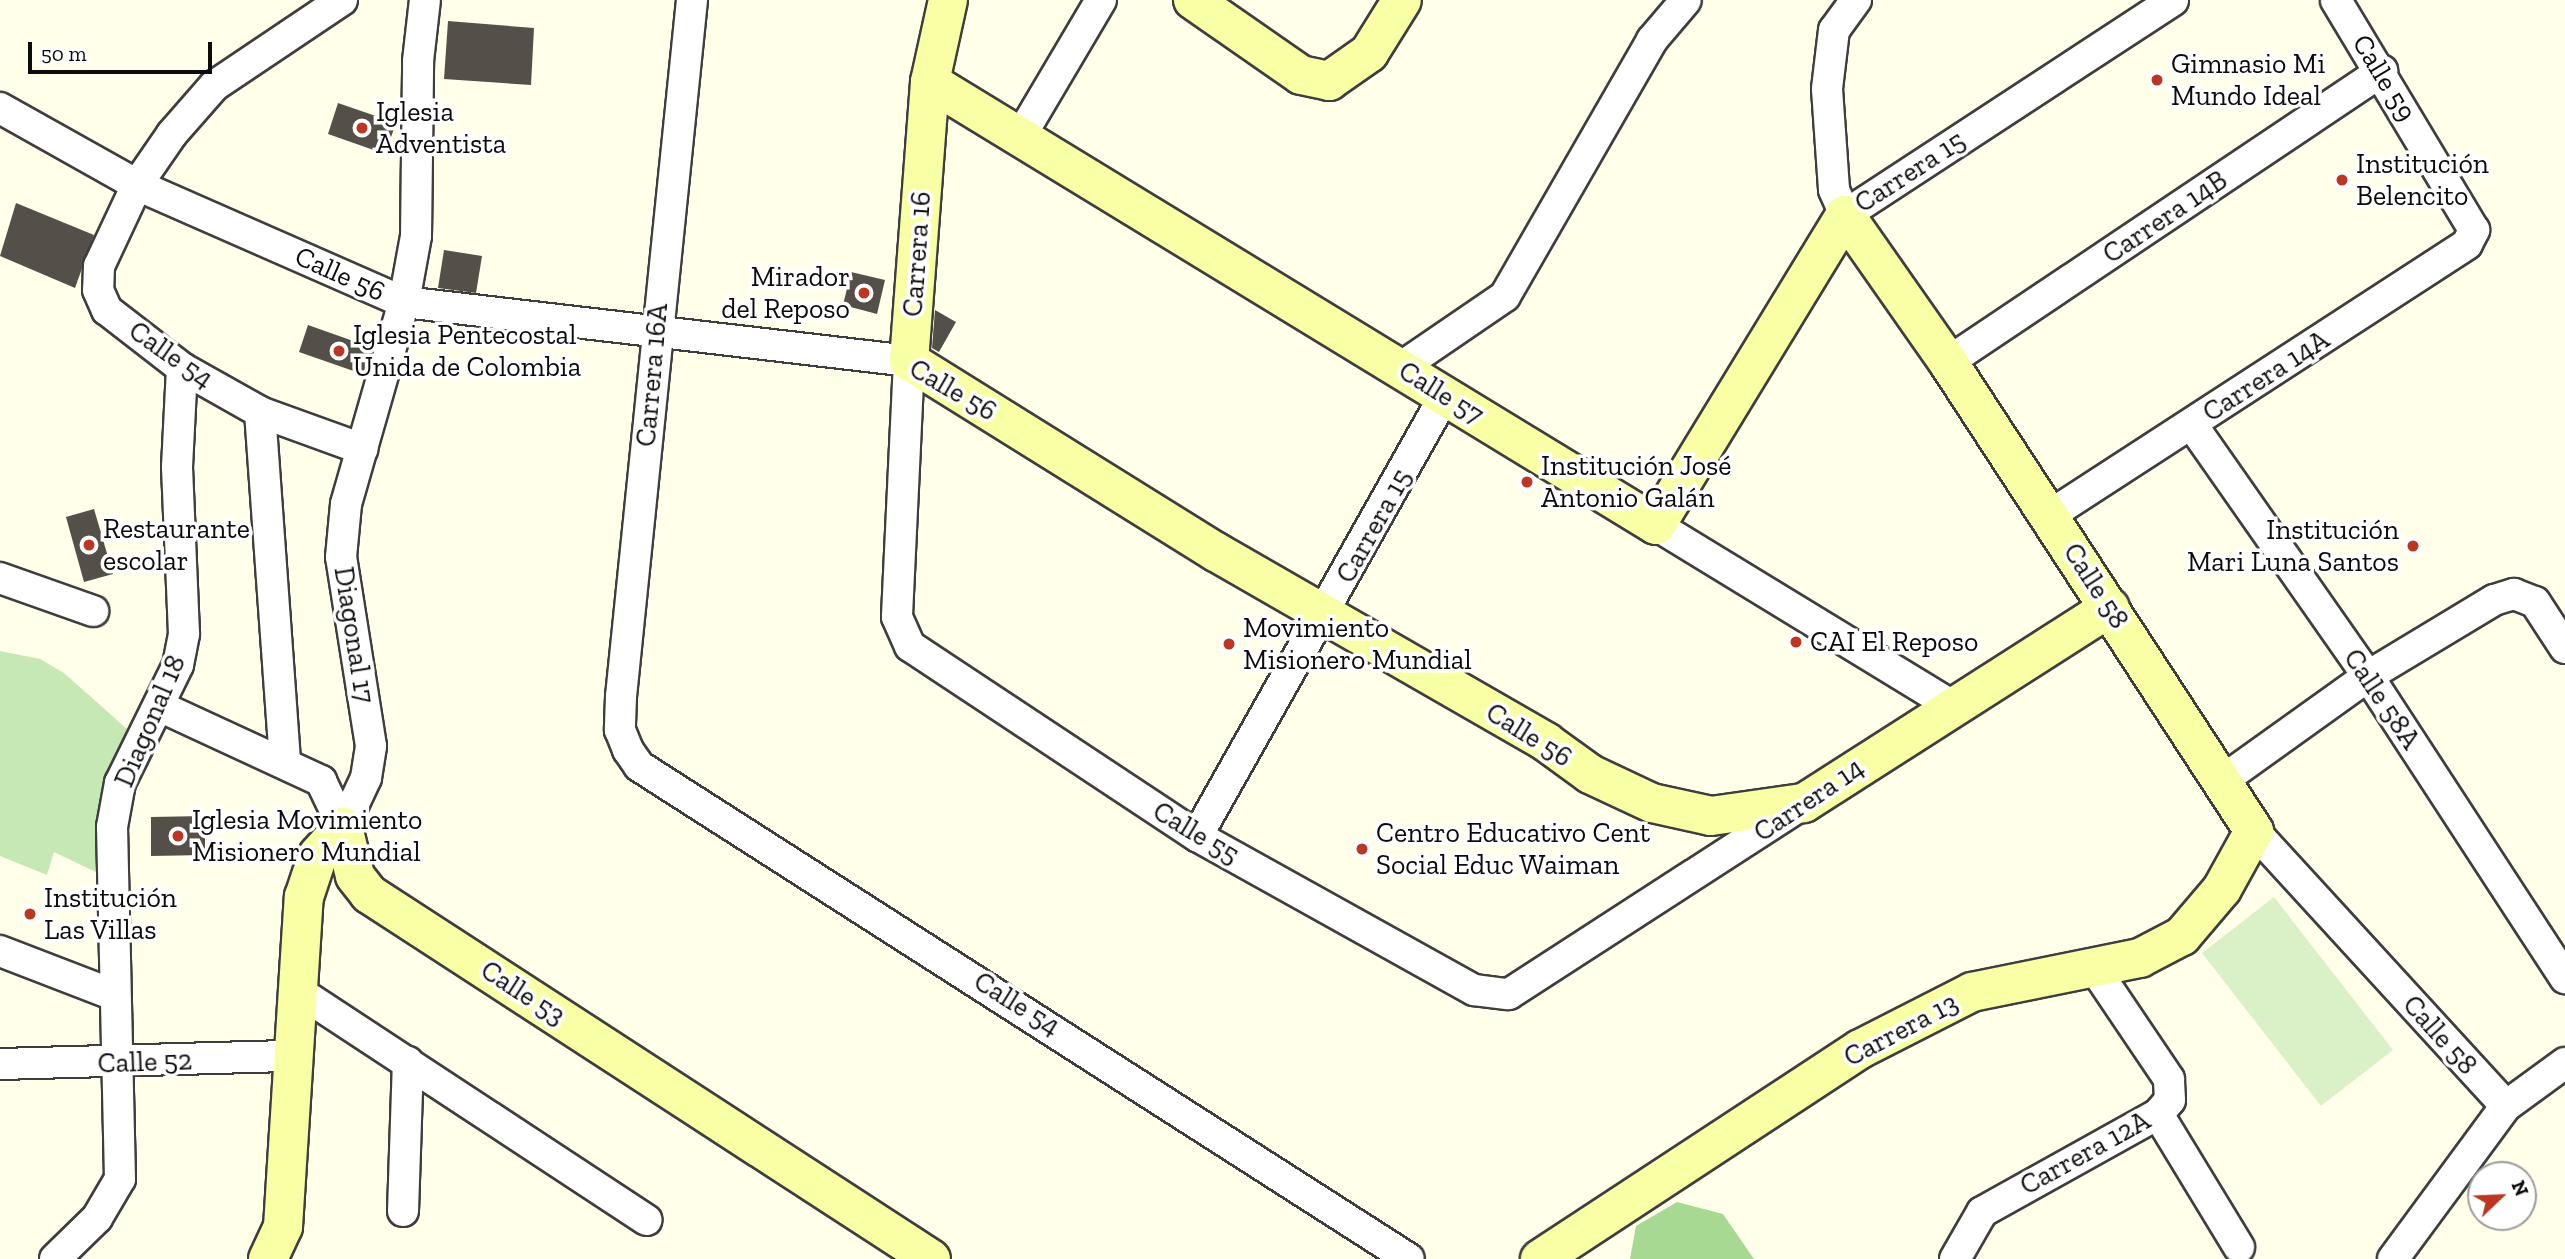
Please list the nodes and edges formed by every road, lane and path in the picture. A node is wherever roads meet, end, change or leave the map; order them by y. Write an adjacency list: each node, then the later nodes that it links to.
1 (342, 0): 16 (street, Calle 54)
2 (425, 0): 19 (street, Diagonal 17)
3 (692, 0): 20 (street, Carrera 16A)
4 (948, 0): 13 (street, Carrera 16)
5 (1101, 0): 15 (street)
6 (1193, 0): 7 (street)
7 (1402, 0)
8 (1686, 0): 24 (street)
9 (2173, 0): 17 (street, Carrera 15)
10 (2336, 0): 12 (street, Calle 59)
11 (1852, 3): 17 (street, Calle 58)
12 (2382, 71): 18 (street, Calle 59); 22 (street, Carrera 14B)
13 (930, 82): 15 (street, Calle 57); 21 (street, Carrera 16)
14 (0, 108): 16 (street, Calle 56)
15 (1020, 136): 24 (street, Calle 57)
16 (137, 185): 19 (street, Calle 56); 23 (street, Calle 54)
17 (1844, 215): 22 (street, Calle 58); 30 (street, Carrera 15)
18 (2474, 230): 27 (street, Carrera 14A)
19 (404, 302): 20 (street, Calle 56); 28 (street, Diagonal 17)
20 (656, 332): 21 (street, Calle 56); 40 (street, Carrera 16A)
21 (909, 361): 34 (street, Calle 56); 35 (street, Carrera 16)
22 (1948, 362): 29 (street, Calle 58)
23 (183, 368): 26 (street, Calle 54); 39 (street, Diagonal 18)
24 (1400, 368): 25 (street, Calle 57)
25 (1444, 397): 30 (street, Calle 57); 34 (street, Carrera 15)
26 (260, 412): 28 (street, Calle 54); 41 (street)
27 (2192, 425): 29 (street, Carrera 14A); 37 (street, Calle 58A)
28 (362, 449): 44 (street, Diagonal 17)
29 (2050, 515): 32 (street, Calle 58)
30 (1656, 525): 38 (street, Calle 57)
31 (0, 578): 33 (street)
32 (2110, 607): 38 (street, Carrera 14); 42 (street, Calle 58)
33 (93, 611)
34 (1325, 614): 43 (street, Calle 56); 46 (street, Carrera 15)
35 (902, 635): 46 (street, Calle 55)
36 (2565, 648): 37 (street)
37 (2368, 677): 42 (street); 49 (street, Calle 58A)
38 (1951, 705): 43 (street, Carrera 14)
39 (159, 706): 41 (street, Calle 53); 52 (street, Diagonal 18)
40 (628, 750): 66 (street, Calle 54)
41 (285, 761): 44 (street, Calle 53)
42 (2223, 780): 45 (street, Calle 58)
43 (1804, 803): 51 (street, Carrera 14)
44 (343, 827): 50 (street, Diagonal 17); 65 (street, Calle 53)
45 (2254, 831): 48 (street, Carrera 13); 58 (street, Calle 58)
46 (1197, 836): 51 (street, Calle 55)
47 (0, 951): 52 (street)
48 (2094, 968): 59 (street, Carrera 12A); 67 (street, Carrera 13)
49 (2565, 978)
50 (298, 991): 53 (street, Diagonal 17); 54 (street)
51 (1509, 994)
52 (114, 995): 57 (street, Diagonal 18)
53 (291, 1056): 57 (street, Calle 52); 64 (street, Diagonal 17)
54 (408, 1062): 60 (street); 61 (street)
55 (2565, 1063): 58 (street)
56 (0, 1064): 57 (street, Calle 52)
57 (121, 1064): 63 (street, Diagonal 18)
58 (2506, 1107): 69 (street)
59 (2158, 1114): 62 (street); 68 (street, Carrera 12A)
60 (404, 1211)
61 (647, 1220)
62 (2239, 1247)
63 (55, 1259)
64 (268, 1259)
65 (931, 1259)
66 (1409, 1259)
67 (1540, 1259)
68 (1955, 1259)
69 (2393, 1259)

